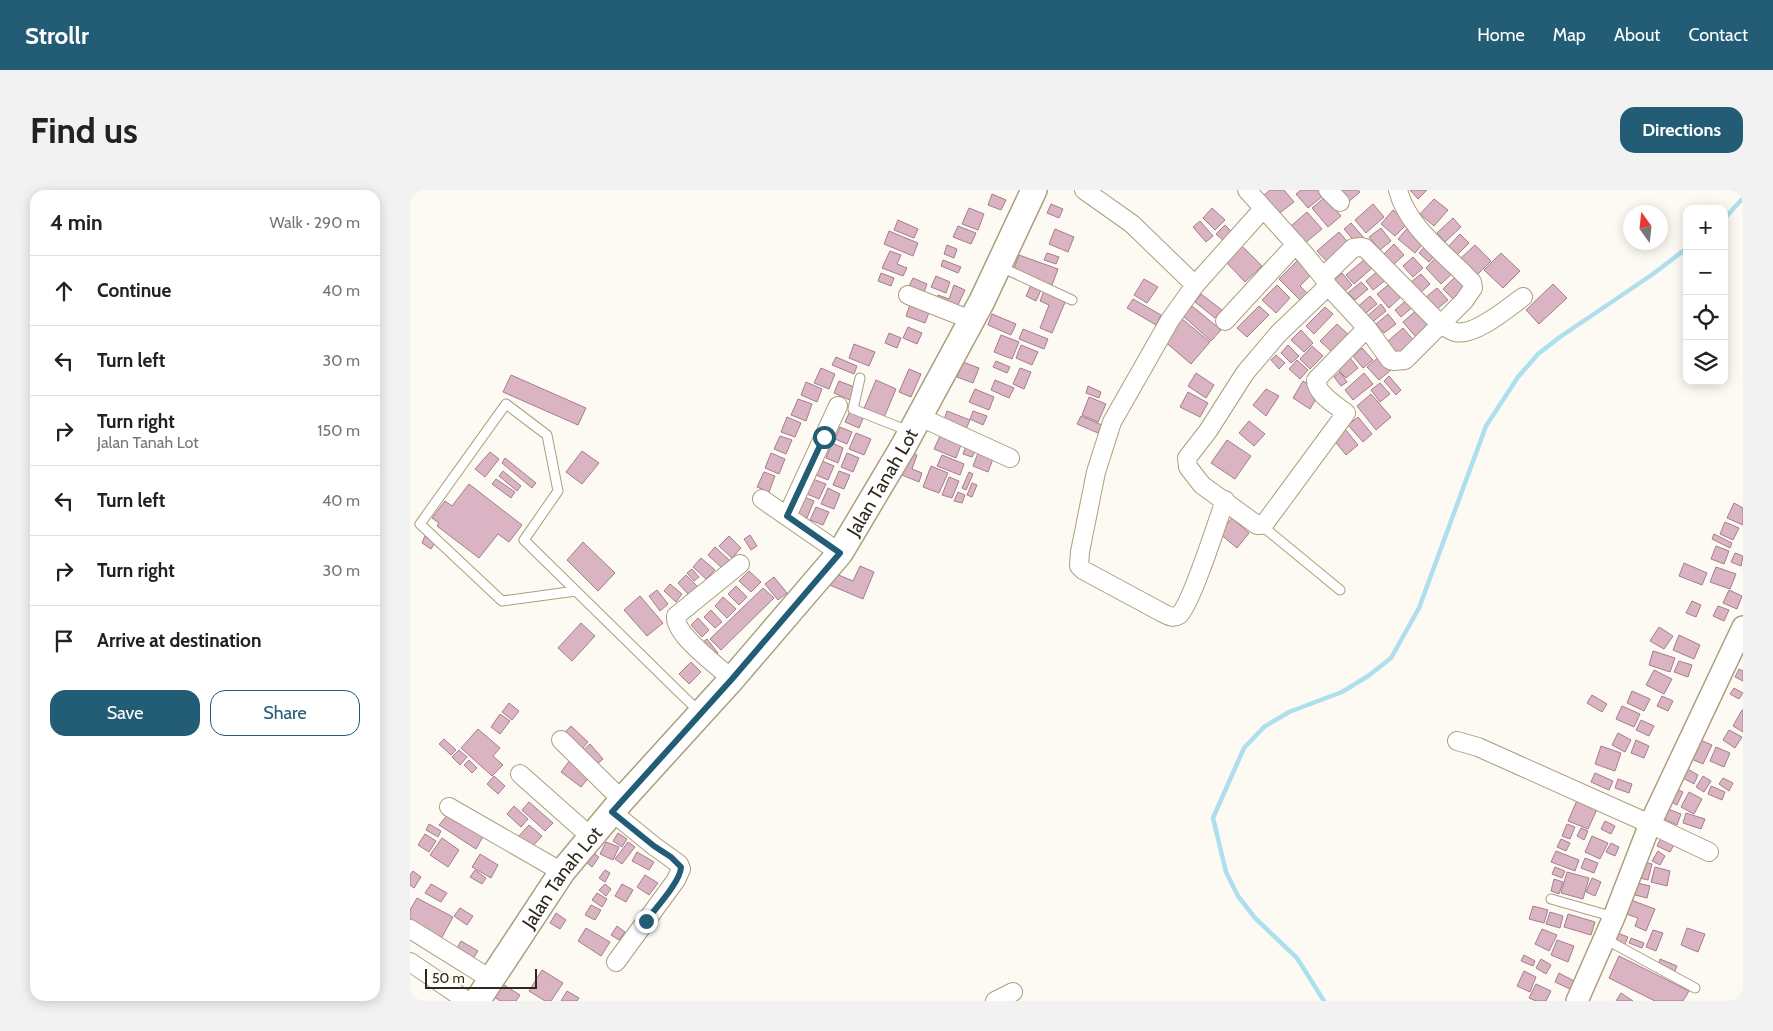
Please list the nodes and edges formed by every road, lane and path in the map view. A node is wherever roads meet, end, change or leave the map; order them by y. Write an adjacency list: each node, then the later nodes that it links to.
1 (1034, 190): 7 (main road, Jalan Tanah Lot)
2 (1084, 190): 9 (street)
3 (1247, 190): 5 (street)
4 (1398, 190): 15 (street)
5 (1263, 208): 6 (street); 9 (street)
6 (1296, 244): 8 (street); 14 (street)
7 (998, 266): 12 (lane); 13 (main road, Jalan Tanah Lot)
8 (1325, 281): 15 (street); 16 (street); 22 (street)
9 (1195, 285): 22 (street)
10 (908, 295): 13 (street)
11 (1523, 297): 15 (street)
12 (1072, 300)
13 (971, 320): 19 (main road, Jalan Tanah Lot)
14 (1225, 321)
15 (1441, 325): 16 (street)
16 (1367, 328): 24 (street)
17 (860, 378): 19 (lane)
18 (838, 406): 23 (street)
19 (915, 425): 20 (street); 25 (main road, Jalan Tanah Lot)
20 (1010, 458)
21 (762, 499): 23 (street)
22 (1225, 500): 24 (street)
23 (787, 516): 25 (street)
24 (1261, 525): 27 (lane)
25 (840, 553): 30 (main road, Jalan Tanah Lot)
26 (740, 564): 30 (street)
27 (1340, 590)
28 (576, 591): 28 (lane); 31 (lane)
29 (1743, 627): 37 (street)
30 (732, 679): 31 (main road, Jalan Tanah Lot)
31 (701, 714): 35 (main road, Jalan Tanah Lot)
32 (561, 740): 35 (street)
33 (1457, 741): 37 (street)
34 (520, 774): 38 (street)
35 (617, 806): 38 (main road, Jalan Tanah Lot); 46 (street)
36 (449, 807): 40 (street)
37 (1650, 824): 39 (street); 42 (street)
38 (591, 837): 40 (main road, Jalan Tanah Lot)
39 (1709, 852)
40 (562, 872): 49 (main road, Jalan Tanah Lot)
41 (1551, 899): 42 (lane)
42 (1614, 917): 44 (street)
43 (410, 929): 49 (street)
44 (1604, 939): 47 (lane); 51 (street)
45 (410, 962): 49 (street)
46 (616, 962)
47 (1695, 988)
48 (1013, 992): 50 (street)
49 (481, 996)
50 (995, 1001)
51 (1577, 1001)

